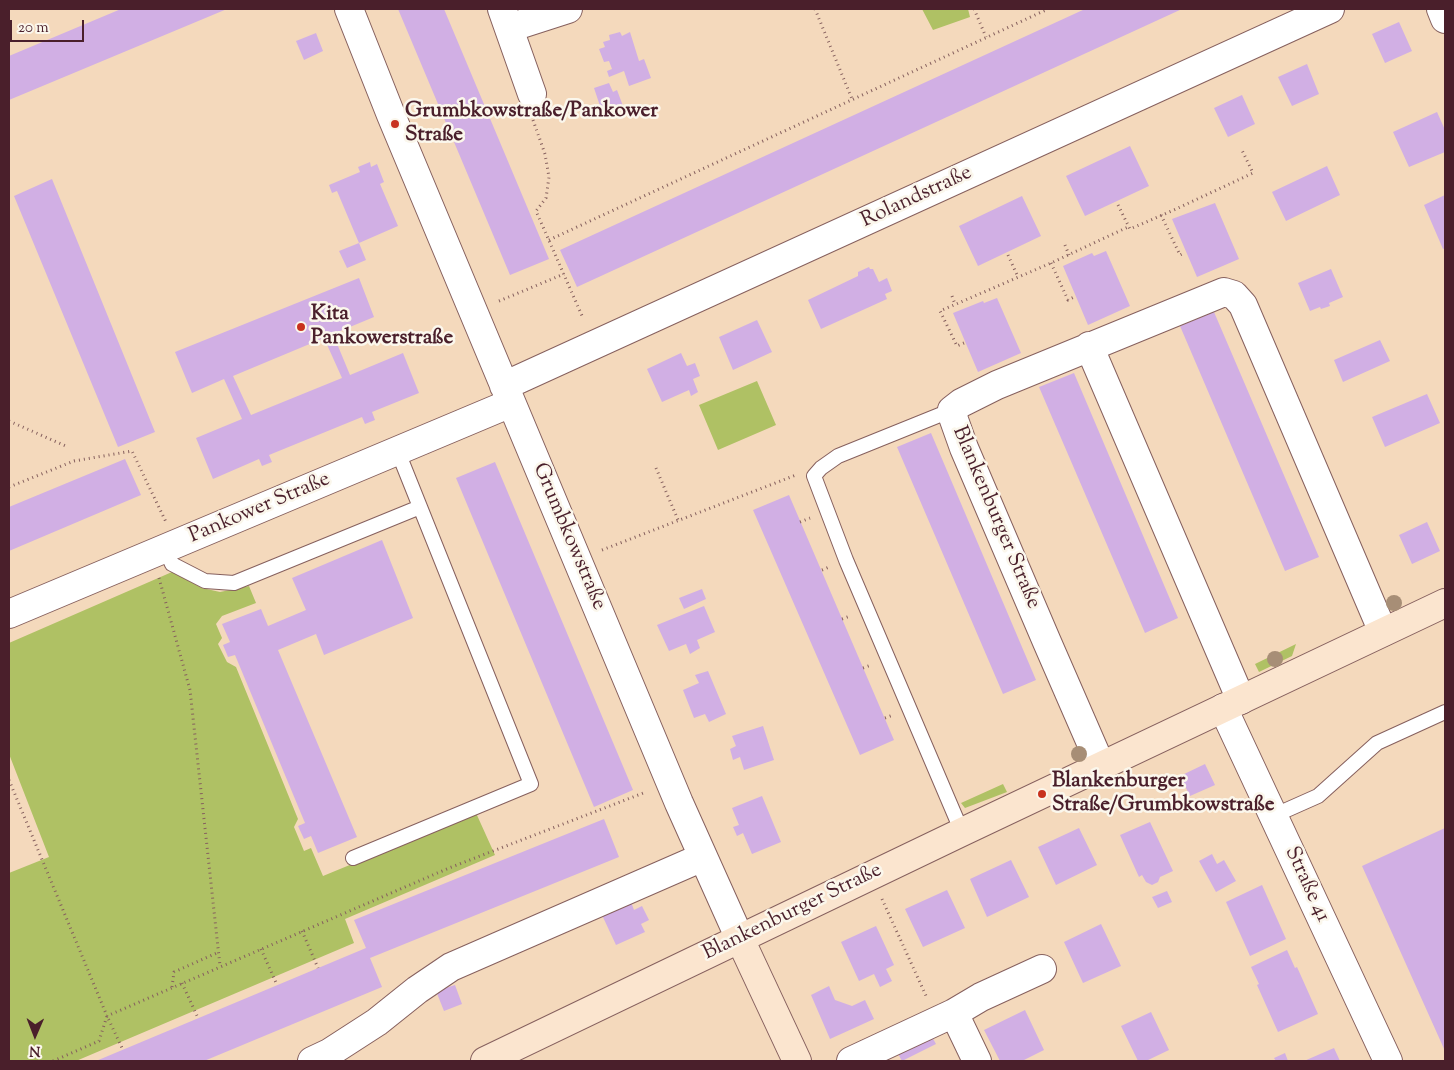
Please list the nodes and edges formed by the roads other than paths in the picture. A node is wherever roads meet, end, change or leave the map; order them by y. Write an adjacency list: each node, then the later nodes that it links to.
1 (349, 9): 9 (street, Grumbkowstraße)
2 (568, 9): 5 (street)
3 (1330, 9): 9 (street, Rolandstraße)
4 (1441, 9): 6 (street)
5 (505, 19): 7 (street)
6 (1445, 19)
7 (532, 94)
8 (1089, 346): 10 (street, Blankenburger Straße); 16 (street, Blankenburger Straße); 17 (street)
9 (508, 395): 11 (street, Pankower Straße); 22 (street, Grumbkowstraße)
10 (952, 410): 19 (street, Blankenburger Straße); 21 (lane)
11 (398, 452): 12 (lane); 13 (street, Pankower Straße)
12 (420, 507): 13 (lane); 23 (lane)
13 (163, 549): 15 (street, Pankower Straße)
14 (1445, 603): 16 (main road, Blankenburger Straße)
15 (9, 614)
16 (1383, 632): 17 (main road, Blankenburger Straße)
17 (1232, 704): 19 (main road, Blankenburger Straße); 20 (street, Straße 41)
18 (1445, 712): 20 (lane)
19 (1102, 766): 21 (main road, Blankenburger Straße)
20 (1274, 816): 32 (street, Straße 41)
21 (962, 832): 24 (main road, Blankenburger Straße)
22 (703, 857): 24 (street, Grumbkowstraße); 27 (street)
23 (353, 858)
24 (740, 938): 28 (main road, Blankenburger Straße); 29 (main road, Grumbkowstraße)
25 (1042, 969): 26 (street)
26 (945, 1017): 30 (street); 31 (street)
27 (312, 1061)
28 (485, 1061)
29 (798, 1061)
30 (850, 1061)
31 (977, 1061)
32 (1388, 1061)

